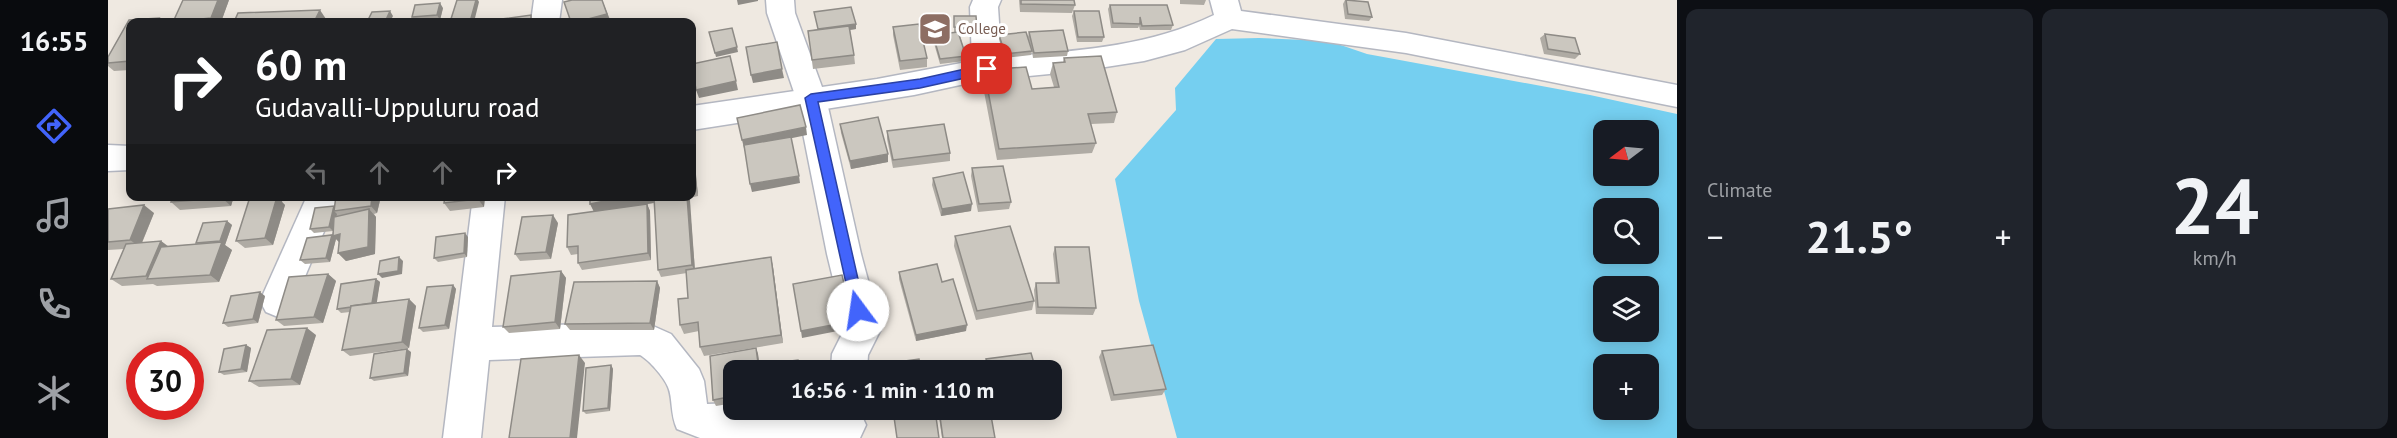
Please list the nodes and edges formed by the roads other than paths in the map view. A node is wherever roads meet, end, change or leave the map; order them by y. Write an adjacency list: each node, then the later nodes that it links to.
1 (548, 0): 5 (street)
2 (780, 0): 8 (street)
3 (987, 0): 6 (street)
4 (1226, 9): 6 (street); 7 (street)
5 (545, 18)
6 (987, 69): 8 (street)
7 (1677, 96)
8 (811, 98): 9 (street); 16 (street)
9 (696, 117)
10 (108, 158): 11 (street)
11 (126, 158)
12 (321, 201): 14 (street)
13 (488, 201): 15 (street)
14 (278, 301)
15 (473, 344): 17 (street); 18 (street)
16 (850, 360)
17 (847, 424)
18 (462, 438)

